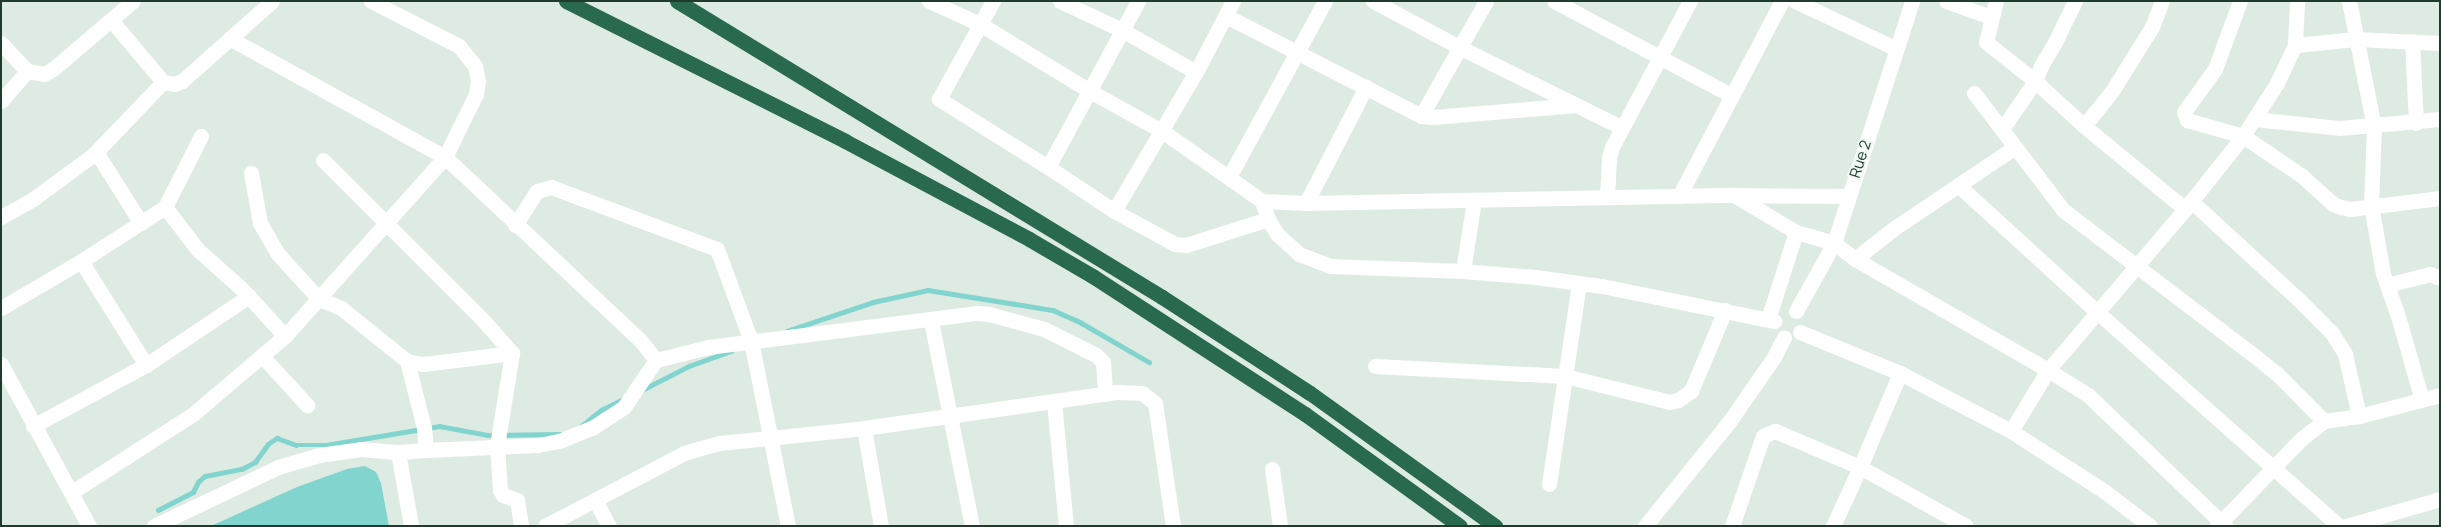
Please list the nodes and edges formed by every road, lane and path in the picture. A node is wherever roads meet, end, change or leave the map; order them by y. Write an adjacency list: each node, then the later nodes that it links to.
1 (133, 1): 29 (street)
2 (272, 1): 32 (street)
3 (371, 1): 65 (street)
4 (566, 1): 155 (highway)
5 (676, 1): 156 (highway)
6 (929, 1): 30 (street)
7 (993, 1): 30 (street)
8 (1060, 1): 31 (street)
9 (1138, 1): 31 (street)
10 (1233, 1): 27 (street)
11 (1325, 1): 40 (street)
12 (1373, 1): 38 (street)
13 (1486, 1): 38 (street)
14 (1554, 1): 26 (street)
15 (1690, 1): 41 (street)
16 (1782, 1): 49 (street)
17 (1795, 1): 39 (street)
18 (1912, 1): 39 (street, Rue 2)
19 (1946, 1): 28 (street)
20 (1996, 1): 28 (street)
21 (2075, 1): 44 (street)
22 (2162, 1): 57 (street)
23 (2240, 1): 62 (street)
24 (2297, 1): 37 (street)
25 (2349, 1): 33 (street)
26 (1575, 6): 41 (street)
27 (1226, 16): 40 (street); 43 (street)
28 (1992, 17): 44 (street)
29 (111, 20): 42 (street); 45 (street)
30 (980, 24): 47 (street); 67 (street)
31 (1122, 30): 43 (street); 47 (street)
32 (231, 39): 45 (street); 65 (street)
33 (2356, 39): 34 (street); 37 (street); 58 (street)
34 (2412, 41): 36 (street); 55 (street)
35 (1, 43): 42 (street)
36 (2440, 43)
37 (2295, 45): 53 (street)
38 (1461, 48): 51 (street); 52 (street)
39 (1895, 48): 73 (street, Rue 2)
40 (1297, 52): 46 (street); 69 (street)
41 (1659, 57): 49 (street); 56 (street)
42 (27, 71): 50 (street)
43 (1196, 72): 60 (street)
44 (2035, 81): 57 (street); 59 (street)
45 (163, 82): 64 (street)
46 (1366, 87): 52 (street); 78 (street)
47 (1088, 90): 60 (street); 67 (street)
48 (1974, 93): 59 (street)
49 (1731, 95): 71 (street)
50 (1, 101)
51 (1577, 106): 52 (street); 56 (street)
52 (1421, 116)
53 (2254, 119): 58 (street); 62 (street)
54 (2440, 119): 55 (street)
55 (2416, 123): 58 (street)
56 (1621, 126): 74 (street)
57 (2084, 126): 79 (street)
58 (2374, 127): 80 (street)
59 (2002, 129): 63 (street)
60 (1162, 131): 69 (street); 82 (street)
61 (201, 136): 81 (street)
62 (2242, 136): 79 (street); 80 (street)
63 (2015, 147): 70 (street); 92 (street)
64 (96, 152): 83 (street); 85 (street)
65 (444, 157): 86 (street); 87 (street)
66 (322, 160): 86 (street)
67 (1048, 167): 82 (street)
68 (251, 173): 98 (street)
69 (1229, 178): 77 (street)
70 (1958, 185): 90 (street); 102 (street)
71 (1679, 196): 72 (street); 74 (street)
72 (1734, 196): 73 (street); 88 (street)
73 (1848, 196): 89 (street, Rue 2)
74 (1607, 198): 76 (street)
75 (2440, 198): 80 (street)
76 (1474, 200): 78 (street); 93 (street)
77 (1262, 201): 78 (street); 84 (street)
78 (1306, 203)
79 (2188, 205): 92 (street); 125 (street)
80 (2371, 205): 96 (street)
81 (165, 207): 85 (street); 97 (street)
82 (1114, 211): 84 (street)
83 (1, 217)
84 (1268, 219): 93 (street)
85 (141, 223): 91 (street)
86 (387, 224): 98 (street); 109 (street)
87 (515, 225): 108 (street); 111 (street)
88 (1796, 232): 89 (street); 103 (street)
89 (1834, 243): 90 (street); 101 (street, Rue 2)
90 (1855, 259): 116 (street)
91 (81, 261): 99 (street); 114 (street)
92 (2135, 266): 102 (street); 126 (street)
93 (1463, 271): 95 (street)
94 (2440, 278): 96 (street)
95 (1579, 283): 100 (street); 118 (street)
96 (2387, 286): 121 (street)
97 (249, 296): 106 (street); 114 (street)
98 (319, 299): 106 (street); 112 (street)
99 (1, 308)
100 (1725, 310): 103 (street); 118 (street)
101 (1796, 311): 103 (street); 105 (street)
102 (2096, 311): 116 (street); 135 (street)
103 (1771, 320): 107 (street)
104 (930, 321): 108 (street); 119 (street); 124 (street)
105 (1800, 332): 107 (street); 117 (street)
106 (285, 336): 110 (street)
107 (1784, 337): 157 (street)
108 (751, 341): 111 (street); 130 (street)
109 (512, 353): 112 (street); 131 (street)
110 (262, 356): 123 (street); 138 (street)
111 (656, 360): 131 (street)
112 (407, 361): 132 (street)
113 (1, 364): 127 (street)
114 (146, 365): 127 (street)
115 (1375, 366): 118 (street)
116 (2048, 370): 129 (street); 142 (street)
117 (1900, 373): 129 (street); 134 (street)
118 (1565, 376): 137 (street)
119 (1105, 394): 122 (street); 153 (street)
120 (2440, 395): 121 (street)
121 (2422, 400): 125 (street)
122 (1054, 402): 124 (street); 152 (street)
123 (307, 405)
124 (950, 416): 128 (street); 151 (street)
125 (2359, 416): 126 (street)
126 (2324, 421): 135 (street)
127 (33, 426): 138 (street)
128 (864, 428): 130 (street); 150 (street)
129 (2011, 431): 161 (street)
130 (770, 438): 140 (street); 149 (street)
131 (497, 446): 132 (street); 146 (street)
132 (426, 450): 133 (street)
133 (398, 452): 144 (street); 145 (street)
134 (1860, 467): 141 (street); 158 (street); 159 (street)
135 (2274, 467): 142 (street); 162 (street)
136 (1272, 469): 154 (street)
137 (1548, 484)
138 (72, 492): 143 (street)
139 (2440, 499): 163 (street)
140 (595, 500): 147 (street); 148 (street)
141 (1950, 522): 160 (street)
142 (2221, 525)
143 (89, 526)
144 (154, 526)
145 (411, 526)
146 (521, 526)
147 (545, 526)
148 (609, 526)
149 (788, 526)
150 (881, 526)
151 (972, 526)
152 (1066, 526)
153 (1173, 526)
154 (1280, 526)
155 (1460, 526)
156 (1495, 526)
157 (1645, 526)
158 (1732, 526)
159 (1832, 526)
160 (1966, 526)
161 (2150, 526)
162 (2339, 526)
163 (2346, 526)

